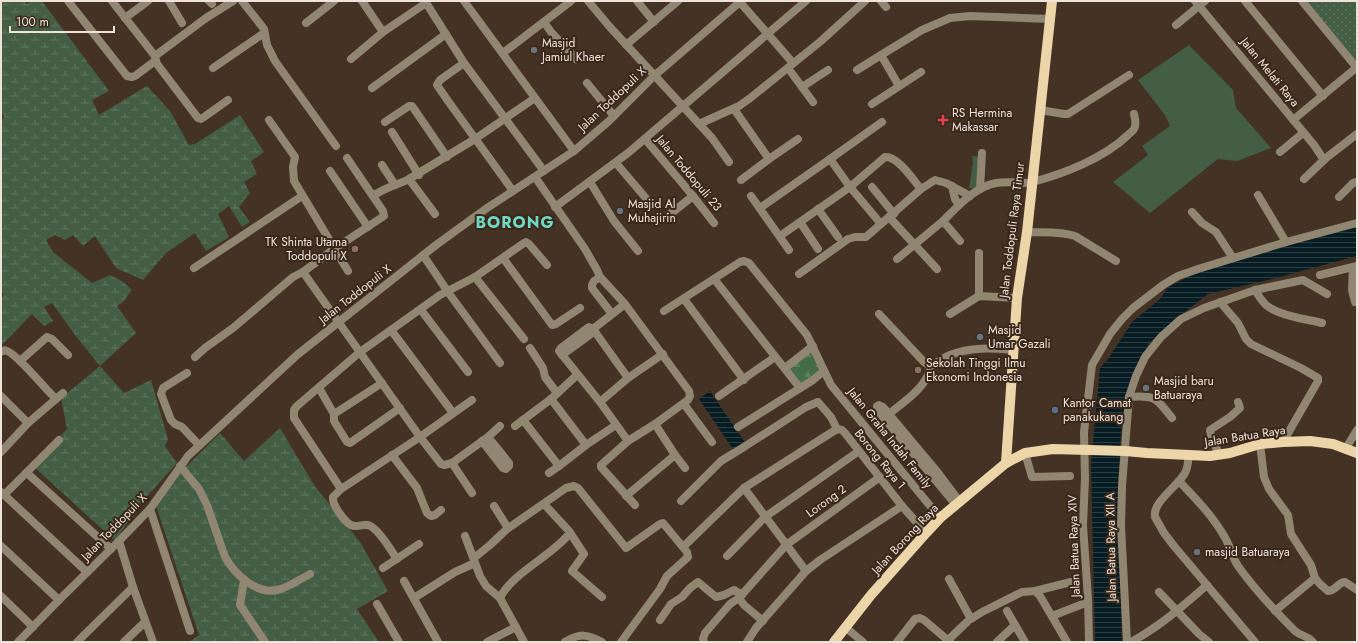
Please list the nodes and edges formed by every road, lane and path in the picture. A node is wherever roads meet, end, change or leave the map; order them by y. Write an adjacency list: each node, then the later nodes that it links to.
1 (68, 1): 36 (street)
2 (112, 1): 22 (street)
3 (148, 1): 22 (street)
4 (169, 1): 27 (street)
5 (232, 1): 36 (street)
6 (242, 1): 30 (street)
7 (334, 1): 24 (street)
8 (362, 1): 29 (street)
9 (464, 1): 34 (street)
10 (571, 1): 25 (street)
11 (588, 1): 33 (street)
12 (636, 1): 26 (street)
13 (678, 1): 26 (street)
14 (740, 1): 32 (street); 47 (street, Jalan Toddopuli X)
15 (806, 1): 32 (street)
16 (866, 1): 40 (street)
17 (1052, 1): 23 (main road, Jalan Toddopuli Raya Timur)
18 (1245, 1): 52 (street)
19 (1302, 1): 42 (street)
20 (426, 2): 29 (street); 31 (street)
21 (1200, 3): 28 (street); 64 (street, Jalan Melati Raya)
22 (125, 18): 36 (street)
23 (1050, 19): 35 (street); 59 (main road, Jalan Toddopuli Raya Timur)
24 (306, 22)
25 (544, 22): 34 (street); 38 (street)
26 (654, 22): 33 (street)
27 (182, 23)
28 (1176, 25)
29 (383, 32): 37 (street)
30 (264, 33): 41 (street); 74 (street)
31 (446, 34): 39 (street); 51 (street)
32 (767, 34): 40 (street); 57 (street)
33 (626, 45): 47 (street)
34 (502, 53): 53 (street)
35 (881, 55): 44 (street); 49 (street)
36 (155, 58): 54 (street)
37 (351, 59)
38 (576, 59)
39 (464, 63): 62 (street); 71 (street)
40 (790, 65): 50 (street); 58 (street)
41 (212, 68)
42 (1357, 68): 52 (street)
43 (828, 70): 50 (street)
44 (857, 70)
45 (921, 72): 49 (street)
46 (1129, 75): 59 (street)
47 (654, 76): 57 (street); 61 (street, Jalan Toddopuli X)
48 (587, 83): 61 (street)
49 (899, 86): 56 (street)
50 (802, 87): 55 (street)
51 (372, 88)
52 (1322, 96): 64 (street)
53 (535, 98): 62 (street); 75 (street)
54 (228, 100)
55 (813, 102)
56 (872, 104)
57 (682, 108): 67 (street); 72 (street)
58 (734, 109): 67 (street); 80 (street)
59 (1040, 110): 96 (main road, Jalan Toddopuli Raya Timur)
60 (1134, 114): 96 (street)
61 (614, 116): 75 (street, Jalan Toddopuli X)
62 (506, 118): 71 (street); 87 (street)
63 (269, 120): 106 (street)
64 (1293, 120): 69 (street, Jalan Melati Raya)
65 (385, 122): 78 (street)
66 (882, 122): 81 (street)
67 (699, 124): 83 (street)
68 (392, 132): 88 (street)
69 (1303, 133): 76 (street); 82 (street, Jalan Melati Raya)
70 (1357, 134): 82 (street)
71 (475, 139): 78 (street); 104 (street)
72 (644, 139): 84 (street); 108 (street, Jalan Toddopuli 23)
73 (798, 140): 80 (street)
74 (336, 146)
75 (574, 151): 87 (street, Jalan Toddopuli X)
76 (1280, 152)
77 (982, 154): 89 (street)
78 (447, 156): 88 (street)
79 (347, 158): 107 (street)
80 (769, 159): 93 (street)
81 (830, 159): 100 (street); 115 (street)
82 (1324, 160): 92 (street)
83 (729, 162)
84 (616, 163): 94 (street); 112 (street)
85 (382, 165): 98 (street)
86 (330, 171): 126 (street)
87 (544, 171): 90 (street, Jalan Toddopuli X)
88 (418, 174): 91 (street)
89 (981, 176): 97 (street); 102 (street)
90 (535, 177): 104 (street, Jalan Toddopuli X); 114 (street)
91 (409, 179): 98 (street); 118 (street)
92 (1304, 179)
93 (741, 180)
94 (590, 182): 114 (street); 136 (street)
95 (1357, 182): 111 (street)
96 (1031, 183): 97 (street); 127 (main road, Jalan Toddopuli Raya Timur)
97 (990, 184): 102 (street)
98 (395, 185): 107 (street)
99 (952, 186): 103 (street); 110 (street); 113 (street)
100 (850, 187): 103 (street); 116 (street); 124 (street)
101 (872, 187): 120 (street)
102 (980, 189): 110 (street)
103 (921, 190): 120 (street)
104 (513, 191): 138 (street, Jalan Toddopuli X)
105 (1258, 195): 131 (street)
106 (302, 196): 133 (street); 145 (street)
107 (373, 196): 126 (street)
108 (694, 196): 119 (street); 123 (street, Jalan Toddopuli 23)
109 (751, 196): 115 (street)
110 (970, 196): 113 (street)
111 (1339, 197)
112 (650, 203)
113 (958, 205): 121 (street)
114 (555, 207): 152 (street)
115 (760, 208): 128 (street)
116 (818, 209): 122 (street); 129 (street)
117 (1192, 212): 140 (street)
118 (435, 214)
119 (669, 215)
120 (891, 216): 124 (street); 132 (street)
121 (943, 221): 130 (street); 132 (street)
122 (800, 222): 128 (street); 134 (street)
123 (714, 223)
124 (881, 224): 149 (street)
125 (1357, 224): 131 (street, Jalan Batua Raya XIV)
126 (368, 227): 133 (street)
127 (1026, 232): 142 (street); 158 (main road, Jalan Toddopuli Raya Timur)
128 (780, 236): 135 (street)
129 (838, 237)
130 (960, 241)
131 (1286, 242): 140 (street, Jalan Batua Raya XIV)
132 (914, 245): 141 (street); 146 (street)
133 (334, 249): 147 (street); 148 (street)
134 (818, 249)
135 (789, 250)
136 (638, 251)
137 (979, 253): 157 (street)
138 (423, 255): 155 (street); 169 (street, Jalan Toddopuli X)
139 (503, 258): 143 (street); 151 (street); 163 (street)
140 (1233, 258): 231 (street, Jalan Batua Raya XIV)
141 (897, 259)
142 (1116, 260)
143 (547, 265)
144 (1355, 267): 150 (street); 161 (street)
145 (194, 268)
146 (937, 269)
147 (348, 271)
148 (304, 272): 169 (street); 181 (street)
149 (799, 274)
150 (1320, 275)
151 (475, 276): 155 (street); 173 (street)
152 (600, 277): 162 (street); 166 (street)
153 (714, 280): 159 (street, Jalan Graha Indah Family); 174 (street, Jalan Graha Indah Family); 182 (street)
154 (1255, 290): 156 (street, Jalan Batua Raya XII A); 160 (street, Jalan Batua Raya XII A); 170 (street)
155 (448, 292): 164 (street); 184 (street)
156 (1327, 294)
157 (979, 296): 158 (street); 168 (street)
158 (1017, 298): 176 (main road, Jalan Toddopuli Raya Timur)
159 (684, 299): 165 (street, Jalan Graha Indah Family); 192 (street)
160 (1220, 302): 200 (street, Jalan Batua Raya XII A); 224 (street)
161 (1355, 302)
162 (625, 304): 166 (street); 179 (street)
163 (580, 308)
164 (421, 310): 171 (street); 188 (street)
165 (664, 312)
166 (612, 314): 172 (street)
167 (879, 314): 185 (street)
168 (950, 314)
169 (339, 322): 178 (street); 226 (street, Jalan Toddopuli X)
170 (1322, 323)
171 (391, 330): 178 (street); 207 (street)
172 (594, 330): 190 (street); 191 (street)
173 (524, 339)
174 (813, 346): 186 (street); 187 (street, Jalan Graha Indah Family)
175 (530, 348): 198 (street)
176 (1013, 350): 185 (street); 240 (main road, Jalan Toddopuli Raya Timur)
177 (3, 351): 183 (street)
178 (360, 352): 193 (street); 194 (street)
179 (663, 354): 191 (street); 205 (street)
180 (68, 355): 183 (street)
181 (195, 357)
182 (775, 357): 186 (street); 192 (street)
183 (20, 361): 201 (street)
184 (500, 363)
185 (932, 365): 209 (street)
186 (785, 368): 195 (street)
187 (824, 371): 195 (street); 263 (street, Jalan Graha Indah Family)
188 (468, 372)
189 (188, 373): 226 (street)
190 (577, 375): 198 (street); 203 (street)
191 (628, 378): 203 (street)
192 (744, 380): 199 (street)
193 (382, 383): 206 (street); 208 (street)
194 (319, 388): 208 (street); 250 (street)
195 (800, 388): 217 (street)
196 (63, 393): 201 (street)
197 (1, 396): 212 (street)
198 (554, 396): 211 (street); 227 (street)
199 (719, 396)
200 (1129, 397): 210 (street); 232 (street, Jalan Batua Raya XII A)
201 (56, 399): 212 (street)
202 (472, 400): 207 (street)
203 (600, 402): 214 (street)
204 (1238, 402): 238 (street)
205 (684, 404): 213 (street); 223 (street)
206 (400, 408): 208 (street); 220 (street)
207 (453, 413): 220 (street)
208 (334, 414)
209 (889, 414): 255 (street); 255 (street)
210 (1172, 418)
211 (523, 420): 216 (street); 242 (street)
212 (28, 423): 229 (street)
213 (655, 424): 222 (street); 236 (street)
214 (616, 425): 222 (street); 227 (street)
215 (500, 426): 239 (street)
216 (515, 426)
217 (738, 427)
218 (838, 430): 230 (street, Borong Raya 1); 249 (street); 254 (street, Borong Raya 1)
219 (1357, 430): 228 (street)
220 (420, 437): 235 (street); 239 (street)
221 (59, 440): 244 (street)
222 (628, 441): 253 (street)
223 (712, 442)
224 (1283, 442): 225 (main road, Jalan Batua Raya); 228 (main road, Jalan Batua Raya)
225 (1260, 444): 238 (main road, Jalan Batua Raya); 281 (street)
226 (199, 445): 241 (street, Jalan Toddopuli X)
227 (586, 445): 242 (street)
228 (1346, 448): 234 (main road, Jalan Batua Raya)
229 (1, 451)
230 (860, 451): 247 (street, Borong Raya 1); 262 (street)
231 (1085, 452): 232 (main road, Jalan Batua Raya); 233 (main road, Jalan Batua Raya); 297 (street, Jalan Batua Raya XIV)
232 (1126, 452): 237 (main road, Jalan Batua Raya); 335 (street, Jalan Batua Raya XII A)
233 (1025, 453): 240 (main road); 246 (street)
234 (1357, 454)
235 (392, 455): 250 (street); 261 (street)
236 (675, 455): 243 (street); 253 (street)
237 (1189, 455): 238 (main road, Jalan Batua Raya); 248 (street)
238 (1220, 455)
239 (452, 463): 251 (street)
240 (1006, 463): 255 (main road, Jalan Borong Raya)
241 (180, 466): 260 (street, Jalan Toddopuli X); 283 (street)
242 (559, 466): 245 (street)
243 (684, 468)
244 (27, 473): 252 (street); 273 (street)
245 (548, 473)
246 (1070, 476)
247 (880, 477): 259 (street, Borong Raya 1); 270 (street, Lorong 2)
248 (1179, 481): 286 (street); 301 (street)
249 (744, 488): 262 (street); 272 (street)
250 (341, 489): 275 (street)
251 (472, 493)
252 (3, 494): 279 (street)
253 (626, 496): 258 (street)
254 (681, 501)
255 (958, 503): 263 (main road, Jalan Borong Raya)
256 (544, 504): 264 (street); 265 (street); 272 (street)
257 (494, 506): 264 (street)
258 (635, 506)
259 (902, 506): 266 (street, Borong Raya 1); 278 (street)
260 (150, 509): 268 (street, Jalan Toddopuli X); 311 (street)
261 (441, 510)
262 (765, 518): 270 (street); 274 (street)
263 (940, 518): 266 (main road, Jalan Borong Raya)
264 (508, 528): 276 (street)
265 (570, 533): 293 (street); 295 (street)
266 (926, 533): 310 (main road, Jalan Borong Raya)
267 (465, 536): 276 (street)
268 (120, 542): 273 (street, Jalan Toddopuli X); 287 (street)
269 (419, 544): 275 (street)
270 (786, 545): 278 (street); 292 (street, Lorong 2)
271 (1, 546): 296 (street)
272 (683, 547): 325 (street)
273 (111, 549): 279 (street, Jalan Toddopuli X)
274 (727, 556)
275 (397, 559): 277 (street)
276 (474, 560): 294 (street); 295 (street)
277 (383, 568)
278 (806, 571): 304 (street)
279 (87, 572): 296 (street, Jalan Toddopuli X)
280 (310, 574): 283 (street)
281 (1315, 578): 289 (street); 301 (street)
282 (949, 579): 288 (street)
283 (244, 580): 318 (street)
284 (404, 581): 294 (street)
285 (1071, 582): 288 (street)
286 (1207, 585): 300 (street); 338 (street)
287 (133, 587): 305 (street); 315 (street)
288 (1035, 590): 302 (street)
289 (1357, 590)
290 (1159, 592): 300 (street)
291 (1, 596): 308 (street)
292 (740, 596): 303 (street); 304 (street); 326 (street, Lorong 2)
293 (602, 597)
294 (414, 598): 320 (street)
295 (500, 598): 309 (street)
296 (58, 600): 308 (street, Jalan Toddopuli X)
297 (1088, 602): 302 (street); 334 (street, Jalan Batua Raya XIV)
298 (377, 604): 319 (street)
299 (1007, 610): 307 (street)
300 (1177, 611): 312 (street); 337 (street)
301 (1275, 611): 339 (street)
302 (1052, 616): 333 (street)
303 (660, 620)
304 (763, 621): 327 (street)
305 (145, 622): 316 (street); 317 (street)
306 (967, 622): 313 (street)
307 (1015, 625): 331 (street); 332 (street)
308 (33, 627): 314 (street, Jalan Toddopuli X)
309 (516, 627): 321 (street); 322 (street)
310 (845, 627): 328 (main road, Jalan Borong Raya); 329 (street)
311 (190, 631)
312 (1144, 639): 336 (street)
313 (948, 641): 330 (street)
314 (18, 642)
315 (77, 642)
316 (124, 642)
317 (153, 642)
318 (265, 642)
319 (399, 642)
320 (438, 642)
321 (486, 642)
322 (524, 642)
323 (565, 642): 324 (street)
324 (602, 642)
325 (621, 642)
326 (704, 642)
327 (747, 642)
328 (834, 642)
329 (863, 642)
330 (897, 642)
331 (997, 642)
332 (1025, 642)
333 (1068, 642)
334 (1089, 642)
335 (1127, 642)
336 (1131, 642)
337 (1210, 642)
338 (1254, 642)
339 (1313, 642)

